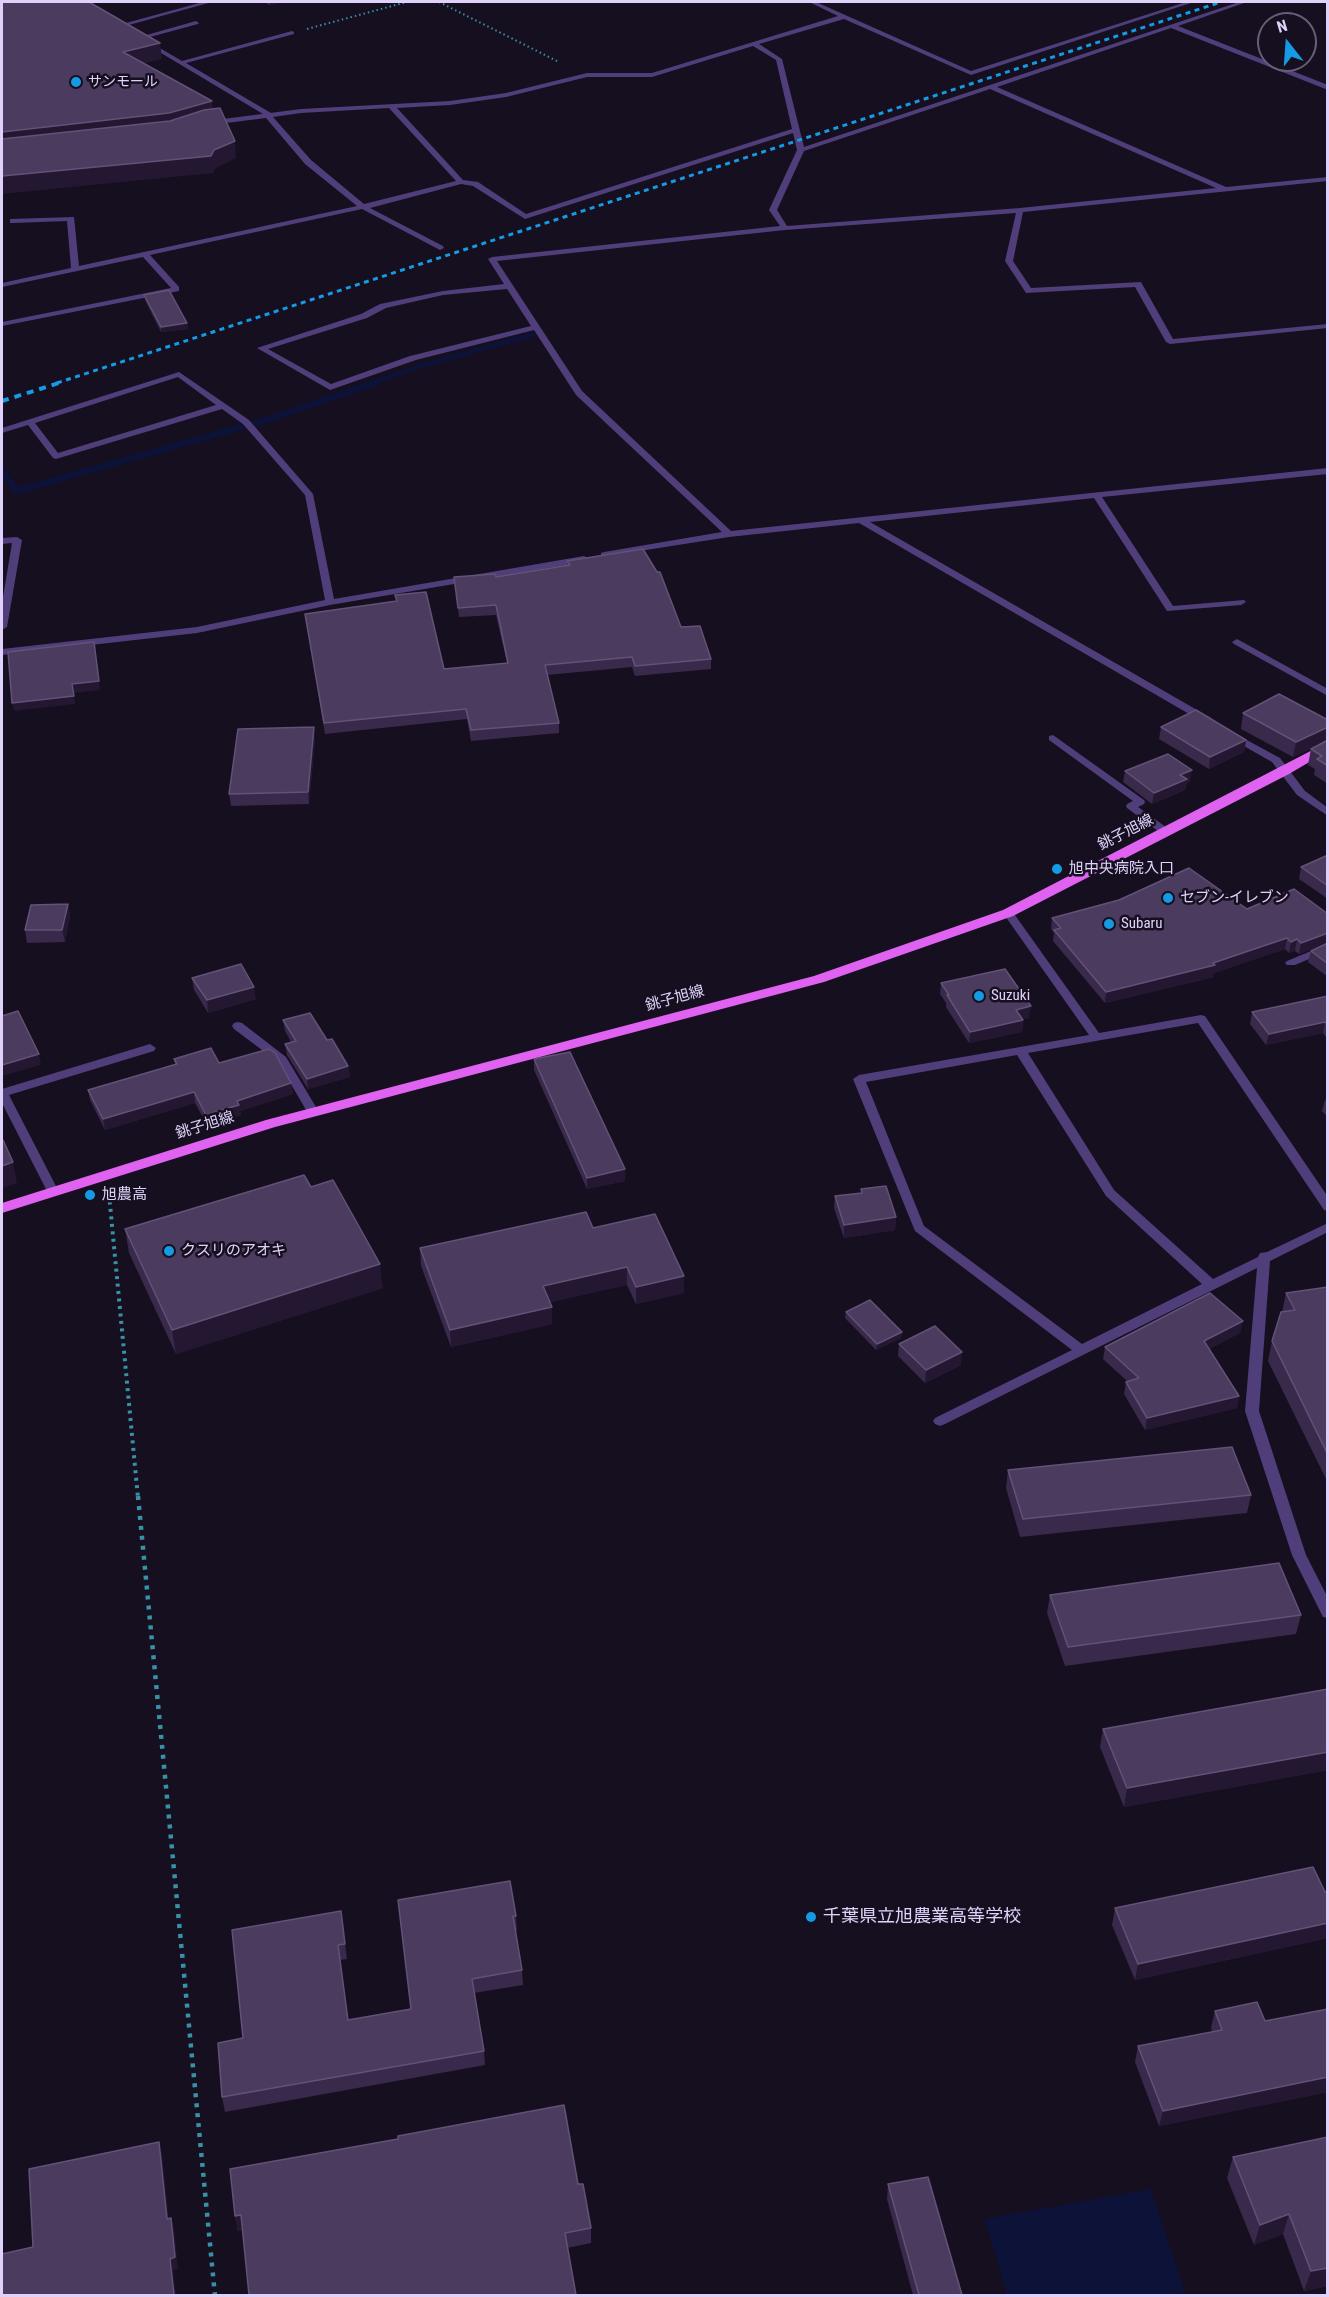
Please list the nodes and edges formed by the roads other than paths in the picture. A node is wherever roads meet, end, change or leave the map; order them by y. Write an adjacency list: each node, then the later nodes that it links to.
1 (209, 2): 8 (street)
2 (812, 2): 5 (street)
3 (1191, 2): 5 (street)
4 (1244, 2): 9 (street)
5 (844, 16): 12 (street)
6 (108, 20): 8 (street)
7 (196, 23): 11 (street)
8 (118, 26): 11 (street)
9 (1171, 26): 14 (street); 15 (street)
10 (292, 33): 13 (street)
11 (139, 38): 13 (street)
12 (754, 44): 16 (street); 19 (street)
13 (180, 63): 17 (street)
14 (989, 86): 20 (street); 23 (street)
15 (1328, 88)
16 (390, 105): 17 (street); 22 (street)
17 (268, 115): 18 (street); 24 (street)
18 (204, 123)
19 (796, 130): 20 (street); 22 (street)
20 (801, 150): 27 (street)
21 (1328, 179): 23 (street)
22 (461, 182): 24 (street)
23 (1225, 189): 25 (street)
24 (363, 207): 28 (street); 29 (street)
25 (1020, 210): 27 (street); 34 (street)
26 (13, 221): 30 (street)
27 (785, 228): 32 (street)
28 (440, 248)
29 (145, 254): 30 (street); 33 (street)
30 (75, 269): 31 (street)
31 (2, 285)
32 (510, 286): 35 (street); 35 (street)
33 (2, 324)
34 (1328, 326)
35 (536, 327): 42 (street)
36 (221, 406): 37 (street); 37 (street); 44 (street)
37 (30, 422): 38 (street)
38 (2, 431)
39 (1328, 471): 40 (street)
40 (1096, 495): 41 (street); 45 (street)
41 (860, 519): 42 (street); 50 (street)
42 (729, 534): 44 (street)
43 (2, 541): 46 (street)
44 (330, 602): 48 (street)
45 (1241, 602)
46 (2, 627)
47 (1237, 642): 49 (street)
48 (2, 652)
49 (1328, 693)
50 (1215, 725)
51 (1226, 731): 54 (street)
52 (1053, 738): 56 (street)
53 (1328, 746): 54 (main road, 銚子旭線)
54 (1284, 771): 55 (street); 56 (main road, 銚子旭線)
55 (1328, 813)
56 (1166, 832): 57 (main road, 銚子旭線)
57 (1008, 913): 61 (street); 64 (main road, 銚子旭線)
58 (1328, 947): 59 (street)
59 (1291, 963)
60 (238, 1026): 64 (street)
61 (1096, 1037): 63 (street); 66 (street)
62 (150, 1048): 65 (street)
63 (1020, 1050): 70 (street); 71 (street)
64 (313, 1112): 65 (main road, 銚子旭線)
65 (53, 1192): 67 (main road, 銚子旭線)
66 (1328, 1207)
67 (2, 1208)
68 (1328, 1227): 69 (street)
69 (1264, 1257): 70 (street); 73 (street)
70 (1211, 1285): 71 (street)
71 (1081, 1350): 72 (street)
72 (940, 1421)
73 (1328, 1613)

